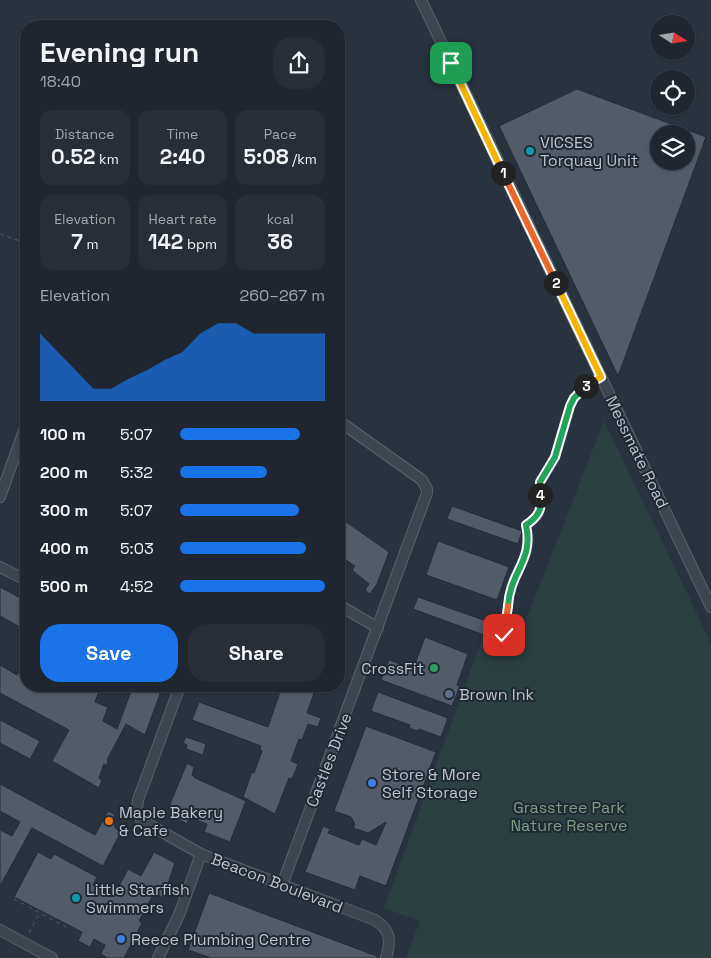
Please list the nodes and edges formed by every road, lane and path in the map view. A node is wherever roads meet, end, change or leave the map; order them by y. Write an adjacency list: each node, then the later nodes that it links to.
1 (421, 0): 4 (street, Messmate Road)
2 (0, 234): 3 (path)
3 (20, 241)
4 (601, 377): 10 (street, Messmate Road); 13 (path)
5 (345, 425): 12 (street, Castles Drive)
6 (20, 442): 7 (street)
7 (0, 496)
8 (0, 567): 9 (street)
9 (20, 577)
10 (711, 607)
11 (345, 609): 12 (street)
12 (378, 628): 16 (street, Castles Drive)
13 (504, 635)
14 (178, 692): 15 (street, Beacon Boulevard)
15 (201, 854): 16 (street, Beacon Boulevard); 23 (street)
16 (282, 885): 24 (street, Beacon Boulevard)
17 (14, 899): 18 (path)
18 (40, 913): 19 (path); 21 (path)
19 (68, 928)
20 (0, 930): 22 (street)
21 (29, 933)
22 (52, 958)
23 (158, 958)
24 (386, 958)

